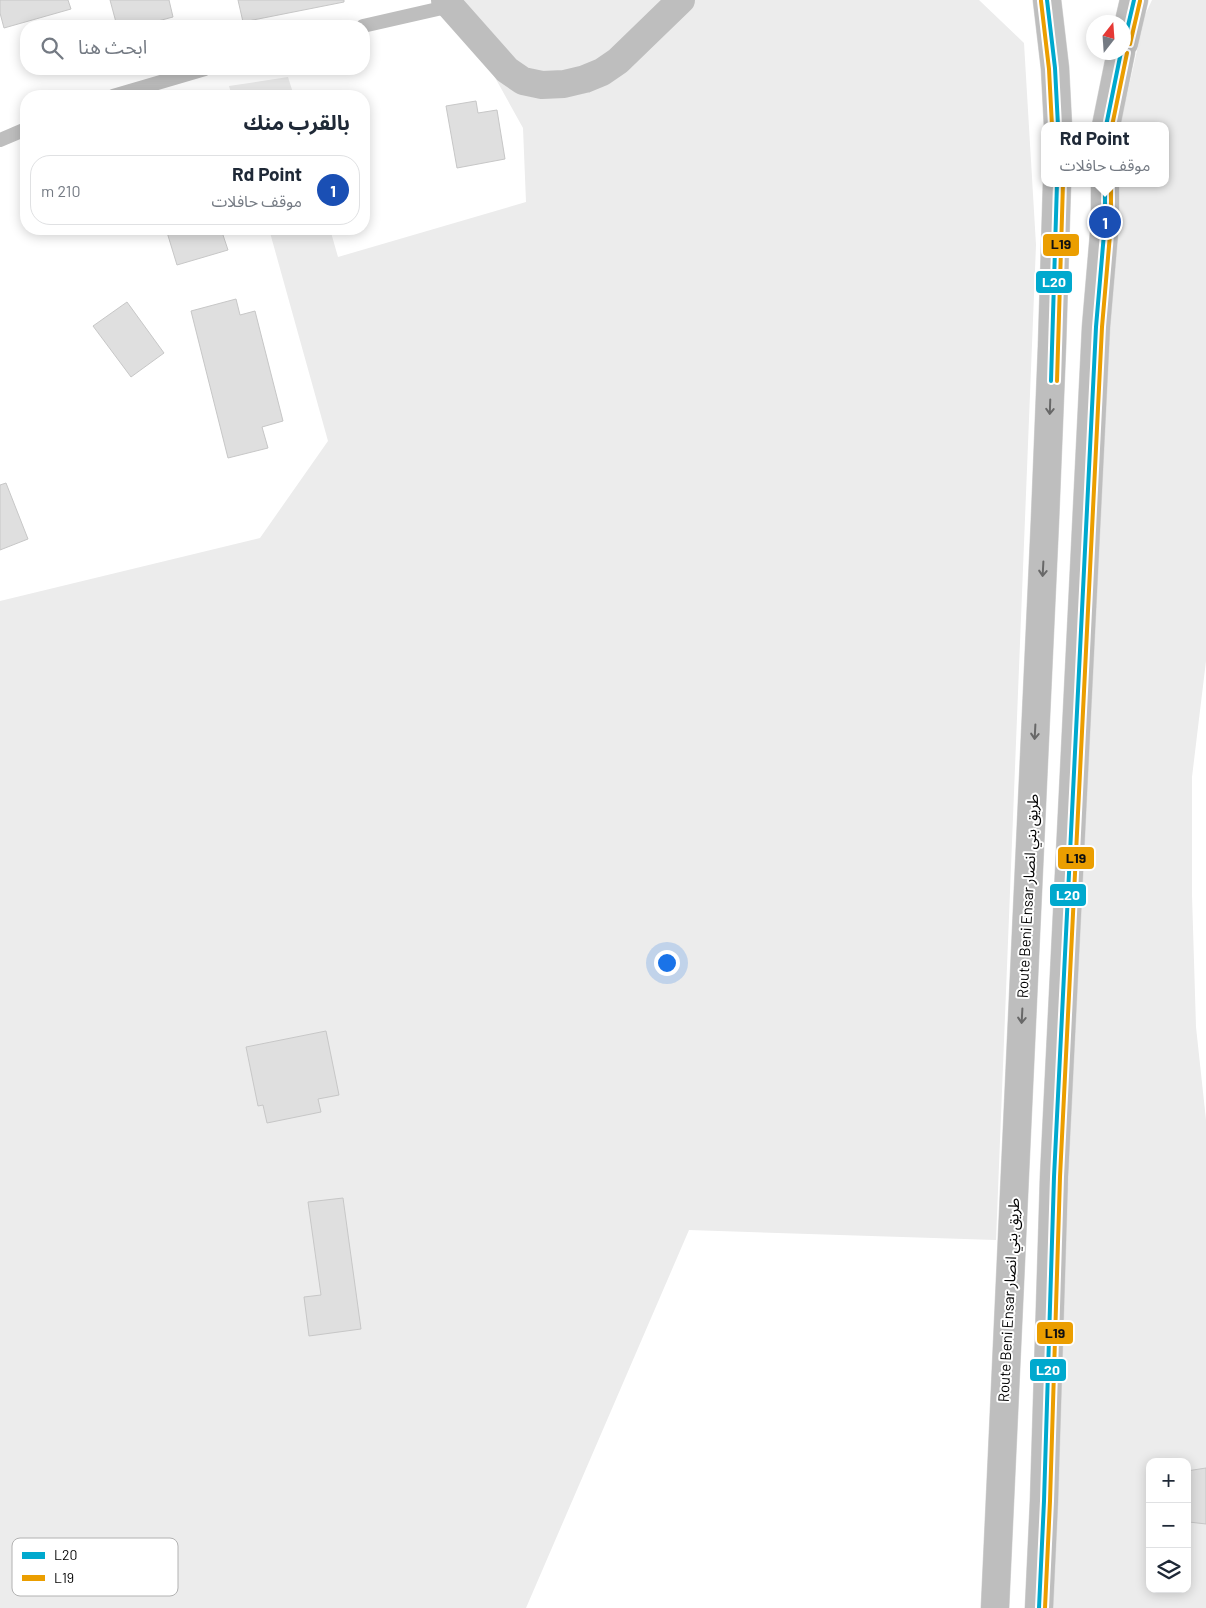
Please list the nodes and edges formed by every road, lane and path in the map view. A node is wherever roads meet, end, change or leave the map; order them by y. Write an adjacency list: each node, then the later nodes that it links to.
1 (680, 0): 4 (main road)
2 (1047, 0): 10 (main road)
3 (1134, 0): 5 (main road)
4 (448, 3): 6 (lane)
5 (1131, 15)
6 (370, 24)
7 (1119, 60): 11 (main road)
8 (185, 75): 9 (lane)
9 (133, 90)
10 (1058, 122)
11 (1107, 122)
12 (20, 132): 13 (lane)
13 (0, 140)
14 (1057, 187): 16 (main road, Route Beni Ensar طريق بني انصار, one-way to 16)
15 (1106, 187): 17 (main road)
16 (996, 1608)
17 (1039, 1608)

